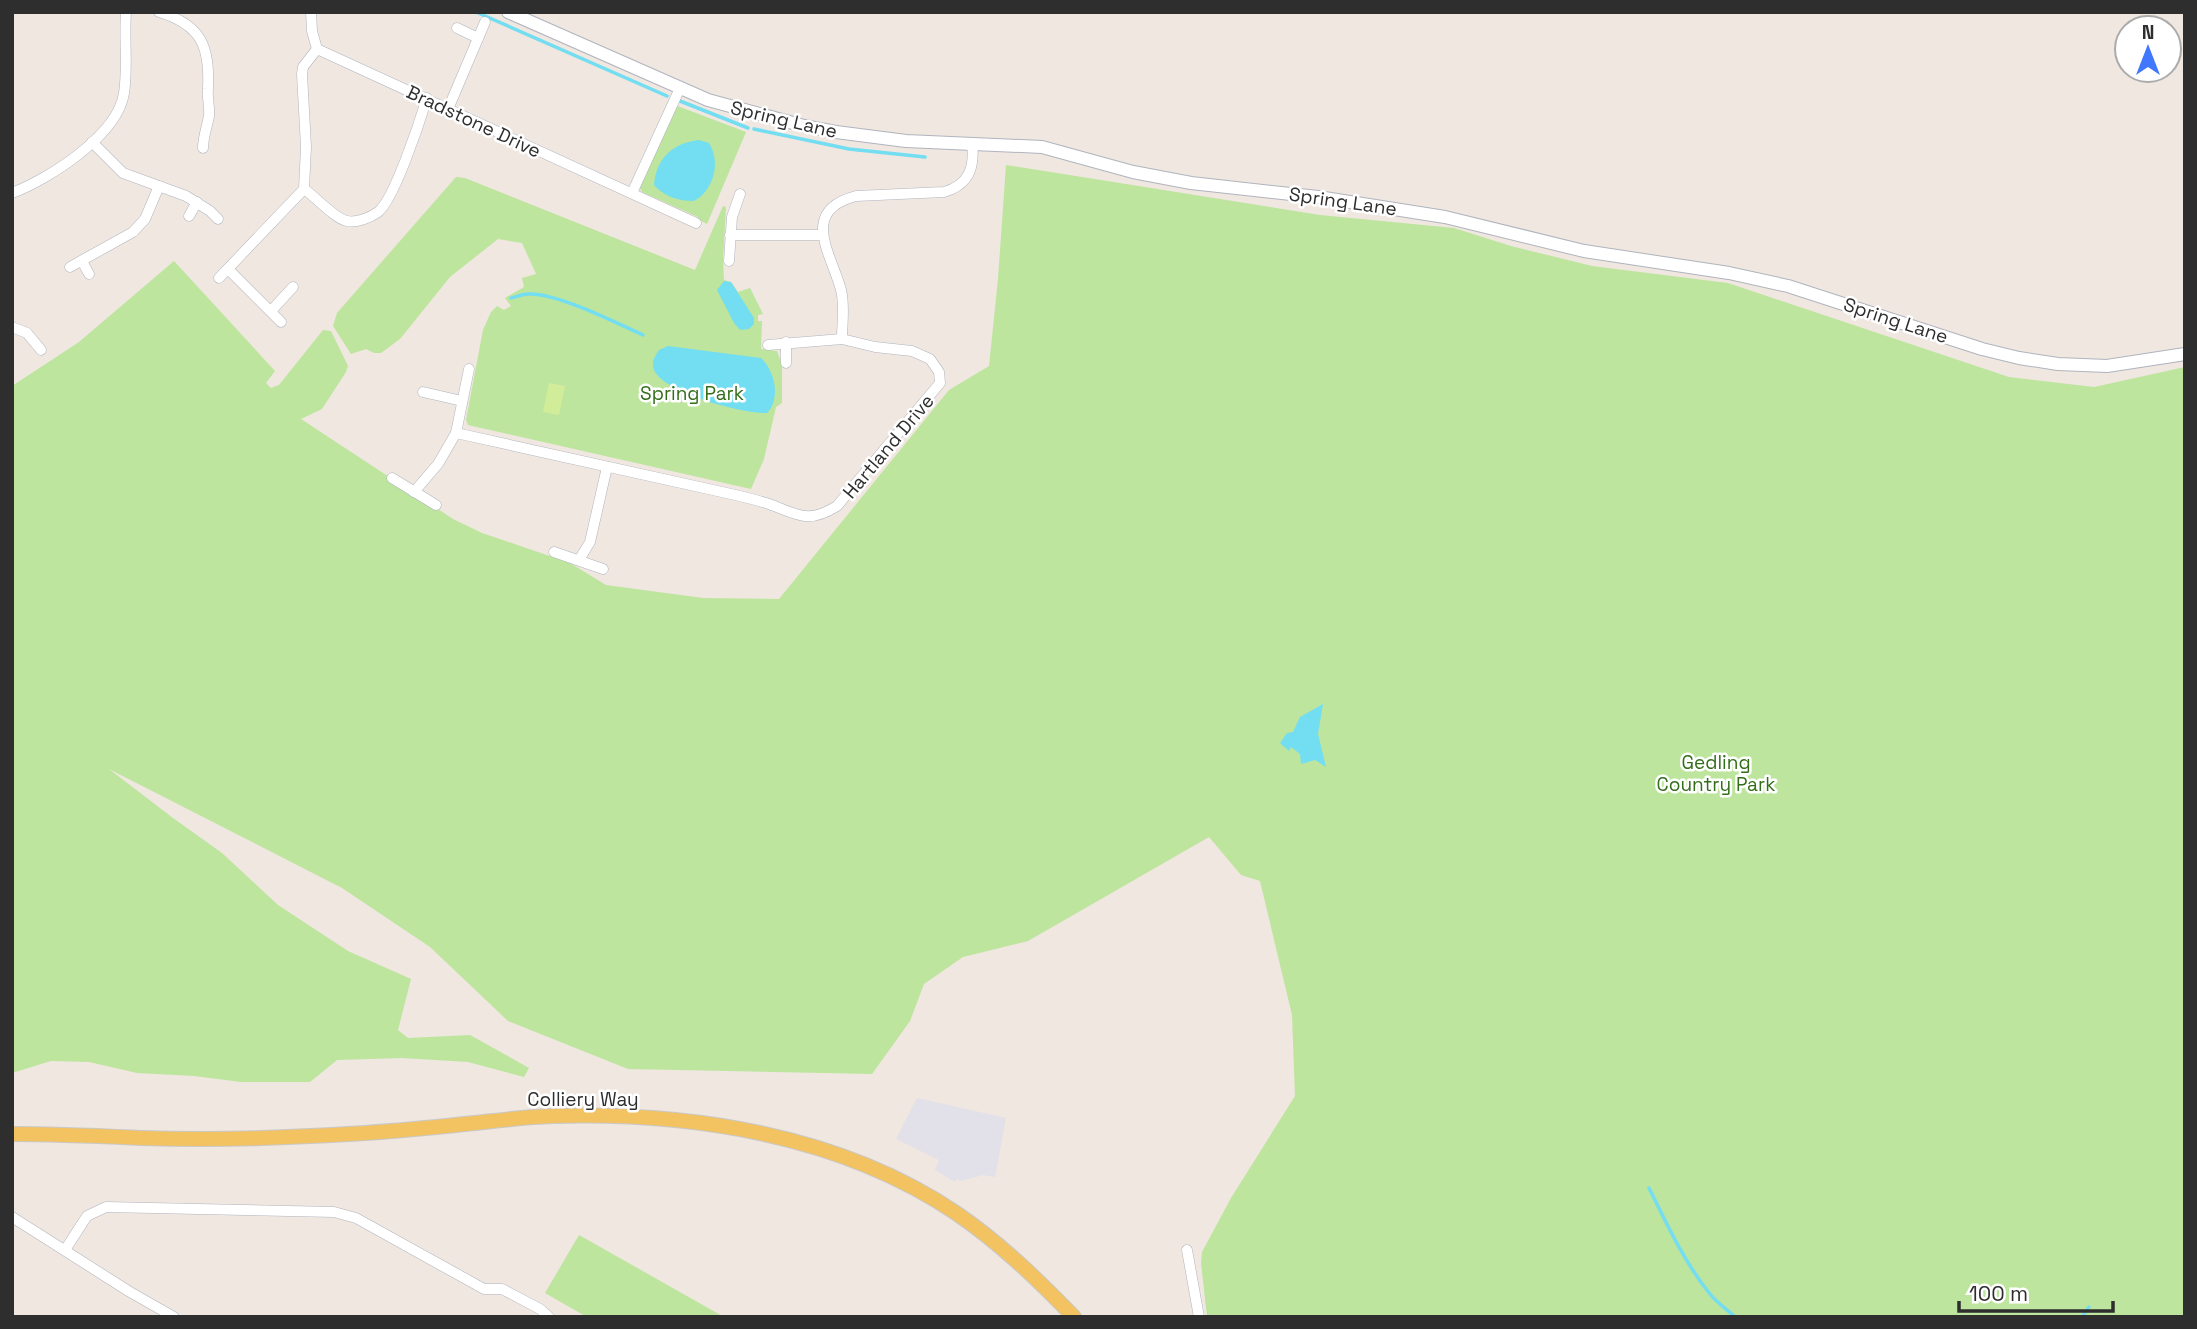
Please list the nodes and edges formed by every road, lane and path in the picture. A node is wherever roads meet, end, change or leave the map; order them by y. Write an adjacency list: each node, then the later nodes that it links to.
1 (126, 12): 13 (street)
2 (159, 12): 12 (street)
3 (311, 12): 8 (street)
4 (508, 12): 9 (street, Spring Lane)
5 (485, 22): 7 (street)
6 (457, 29): 7 (street)
7 (478, 38): 11 (street)
8 (317, 49): 10 (street, Bradstone Drive); 16 (street)
9 (680, 88): 14 (street, Spring Lane); 18 (street)
10 (427, 98): 11 (street, Bradstone Drive); 16 (street)
11 (448, 109): 18 (street, Bradstone Drive)
12 (200, 141)
13 (92, 142): 15 (street); 17 (street)
14 (972, 144): 25 (street); 42 (street, Spring Lane)
15 (159, 186): 20 (street); 26 (street)
16 (304, 189): 29 (street)
17 (12, 193)
18 (632, 193): 23 (street, Bradstone Drive)
19 (740, 194): 24 (street)
20 (197, 202): 21 (street); 22 (street)
21 (189, 216)
22 (218, 219)
23 (696, 223)
24 (730, 235): 25 (street); 27 (street)
25 (821, 235): 38 (street)
26 (82, 261): 28 (street); 30 (street)
27 (729, 261)
28 (70, 267)
29 (228, 270): 31 (street); 33 (street)
30 (89, 274)
31 (219, 278)
32 (293, 287): 33 (street)
33 (271, 311): 34 (street)
34 (281, 322)
35 (33, 324): 37 (street)
36 (12, 327): 37 (street)
37 (27, 334): 41 (street)
38 (842, 340): 39 (street); 48 (street, Hartland Drive)
39 (786, 342): 40 (street); 43 (street)
40 (768, 345)
41 (41, 349)
42 (2185, 354)
43 (786, 363)
44 (469, 369): 46 (street)
45 (423, 392): 46 (street)
46 (462, 401): 47 (street)
47 (456, 433): 48 (street, Hartland Drive); 50 (street)
48 (607, 467): 53 (street)
49 (392, 478): 50 (street)
50 (414, 492): 51 (street)
51 (436, 505)
52 (554, 552): 53 (street)
53 (579, 560): 54 (street)
54 (603, 569)
55 (12, 1134): 56 (main road, Colliery Way)
56 (36, 1134): 57 (main road, Colliery Way); 63 (main road, Colliery Way)
57 (12, 1141)
58 (12, 1217): 59 (street)
59 (65, 1250): 61 (street); 62 (street)
60 (1187, 1250): 64 (street)
61 (174, 1317)
62 (549, 1317)
63 (1074, 1317)
64 (1199, 1317)

